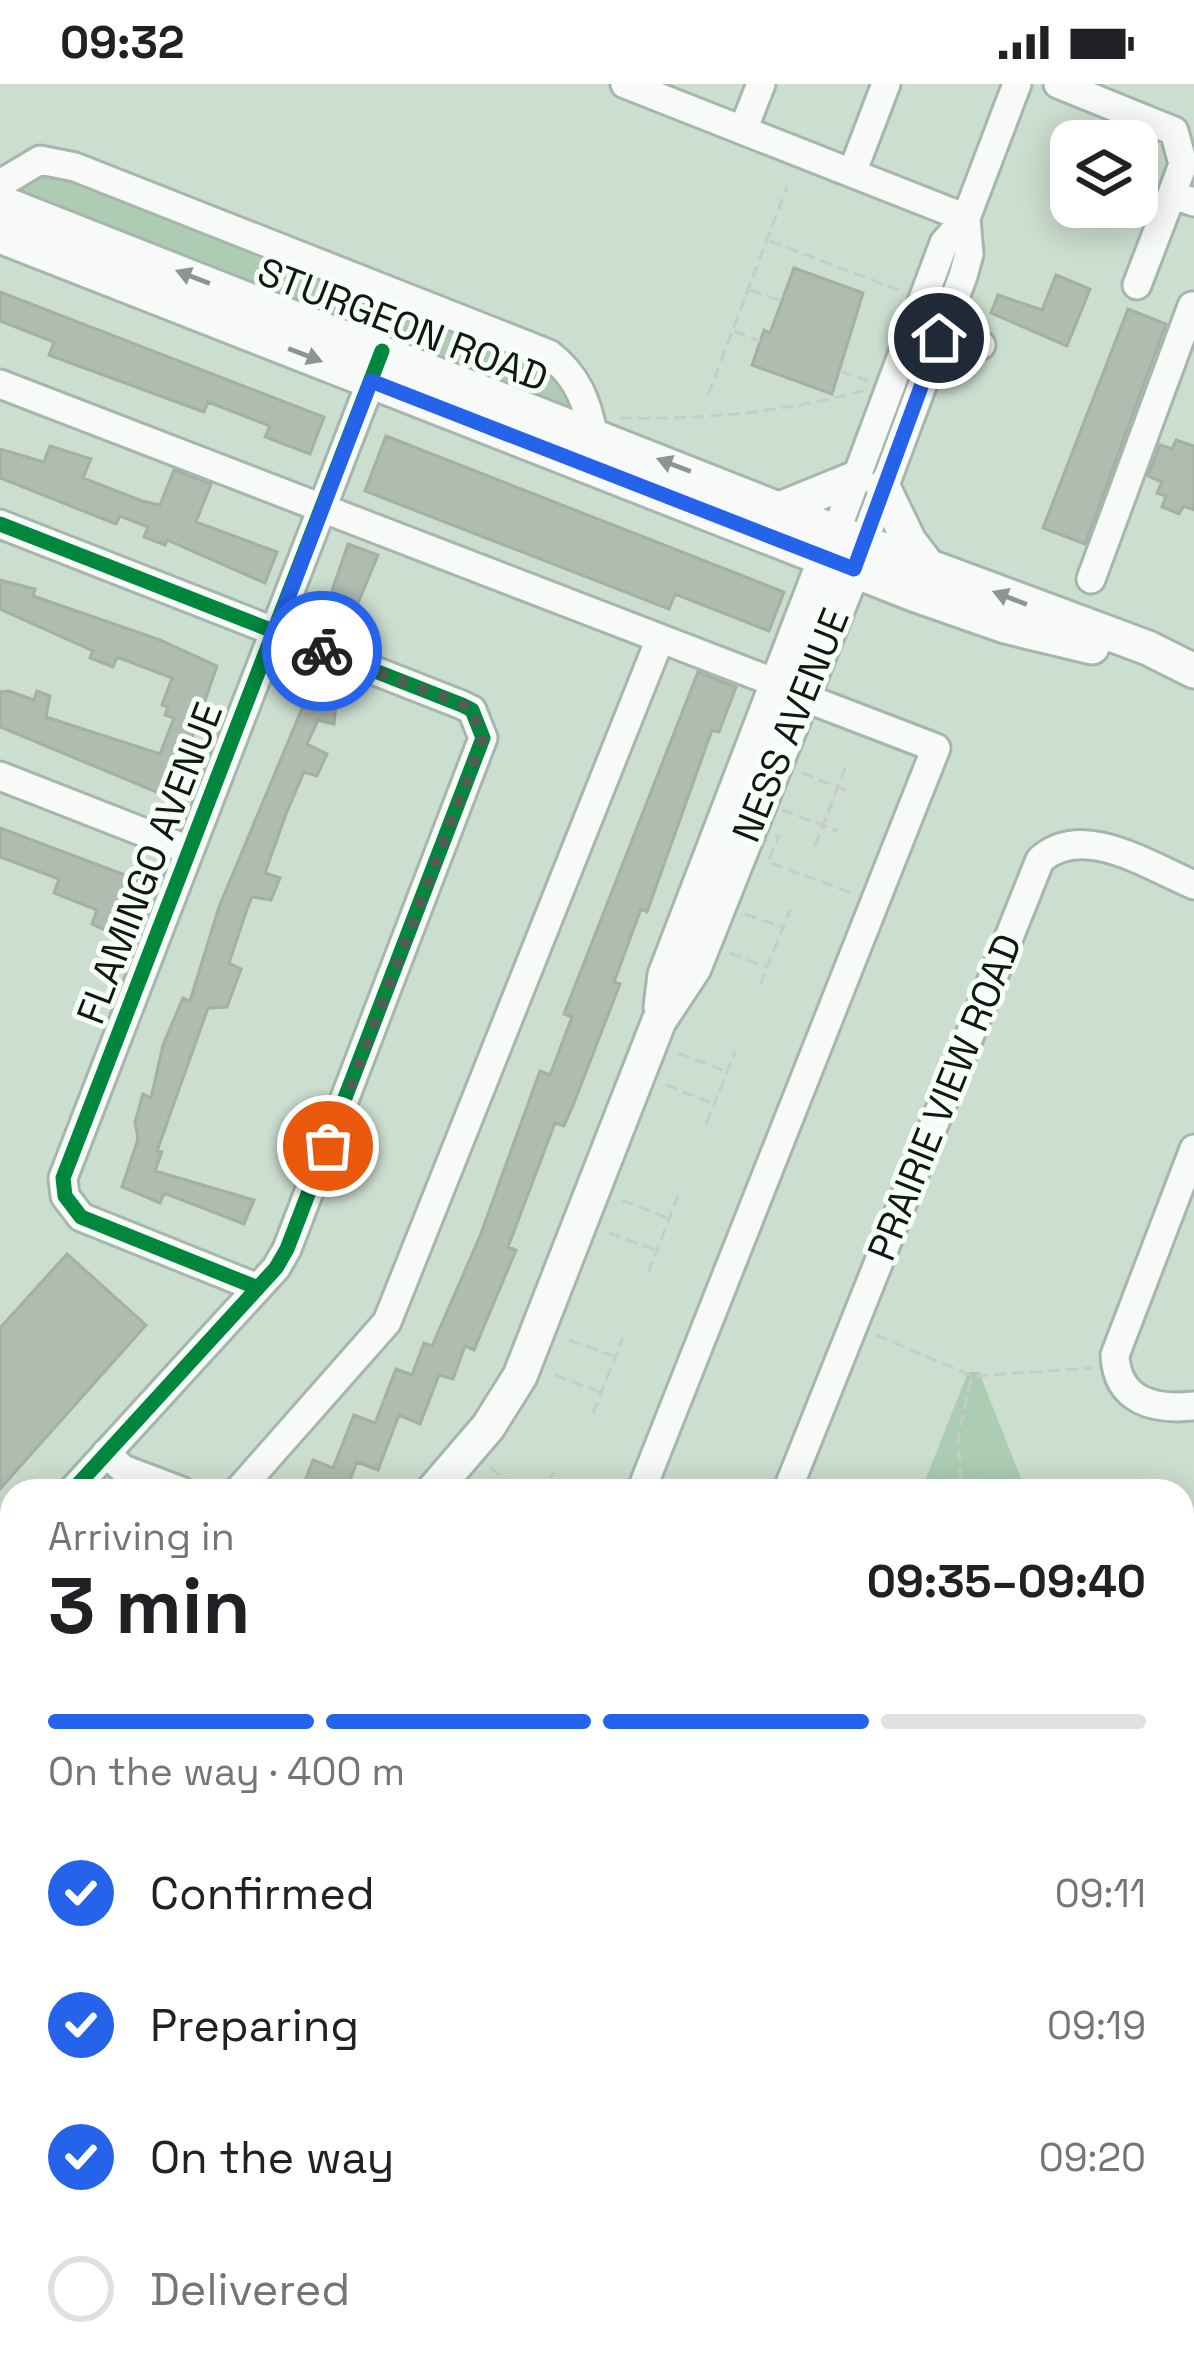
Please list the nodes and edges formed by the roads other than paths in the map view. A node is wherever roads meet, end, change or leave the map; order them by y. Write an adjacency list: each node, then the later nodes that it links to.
1 (625, 84): 6 (street)
2 (761, 84): 6 (street)
3 (886, 84): 7 (street)
4 (1018, 84): 11 (street, NESS AVENUE)
5 (1058, 84): 9 (street)
6 (743, 130): 7 (street)
7 (852, 173): 11 (street)
8 (0, 184): 19 (street, STURGEON ROAD)
9 (1183, 198): 13 (street)
10 (0, 202): 16 (main road, STURGEON ROAD, one-way to 10)
11 (966, 218): 14 (street, NESS AVENUE); 20 (street, NESS AVENUE)
12 (0, 236): 16 (main road, STURGEON ROAD, one-way to 16)
13 (1137, 284)
14 (952, 304): 17 (street, NESS AVENUE); 17 (street)
15 (1192, 306): 25 (street)
16 (377, 366): 19 (main road, STURGEON ROAD); 22 (street, FLAMINGO AVENUE); 24 (main road, STURGEON ROAD)
17 (926, 371): 20 (street, NESS AVENUE)
18 (0, 384): 22 (street)
19 (606, 426): 21 (main road, STURGEON ROAD, one-way to 19)
20 (870, 482): 21 (main road); 24 (street, NESS AVENUE); 26 (main road)
21 (782, 508): 24 (main road, STURGEON ROAD)
22 (322, 509): 28 (street, FLAMINGO AVENUE); 29 (street)
23 (0, 524): 28 (street)
24 (845, 550): 26 (main road, STURGEON ROAD); 27 (main road, NESS AVENUE); 31 (main road, NESS AVENUE)
25 (1091, 579)
26 (922, 580): 27 (main road); 30 (main road, STURGEON ROAD)
27 (829, 630): 31 (main road, NESS AVENUE)
28 (275, 632): 33 (street, FLAMINGO AVENUE); 36 (street)
29 (660, 639): 31 (street); 41 (street)
30 (1182, 667)
31 (790, 690): 42 (main road, NESS AVENUE); 43 (street)
32 (0, 776): 33 (street)
33 (189, 850): 36 (street, FLAMINGO AVENUE)
34 (1194, 885): 44 (street, PRAIRIE VIEW ROAD)
35 (1194, 1148): 37 (street)
36 (258, 1288): 38 (street)
37 (1194, 1406)
38 (106, 1453): 39 (street); 40 (street)
39 (83, 1479)
40 (149, 1479)
41 (249, 1479)
42 (443, 1479)
43 (646, 1479)
44 (792, 1479)

